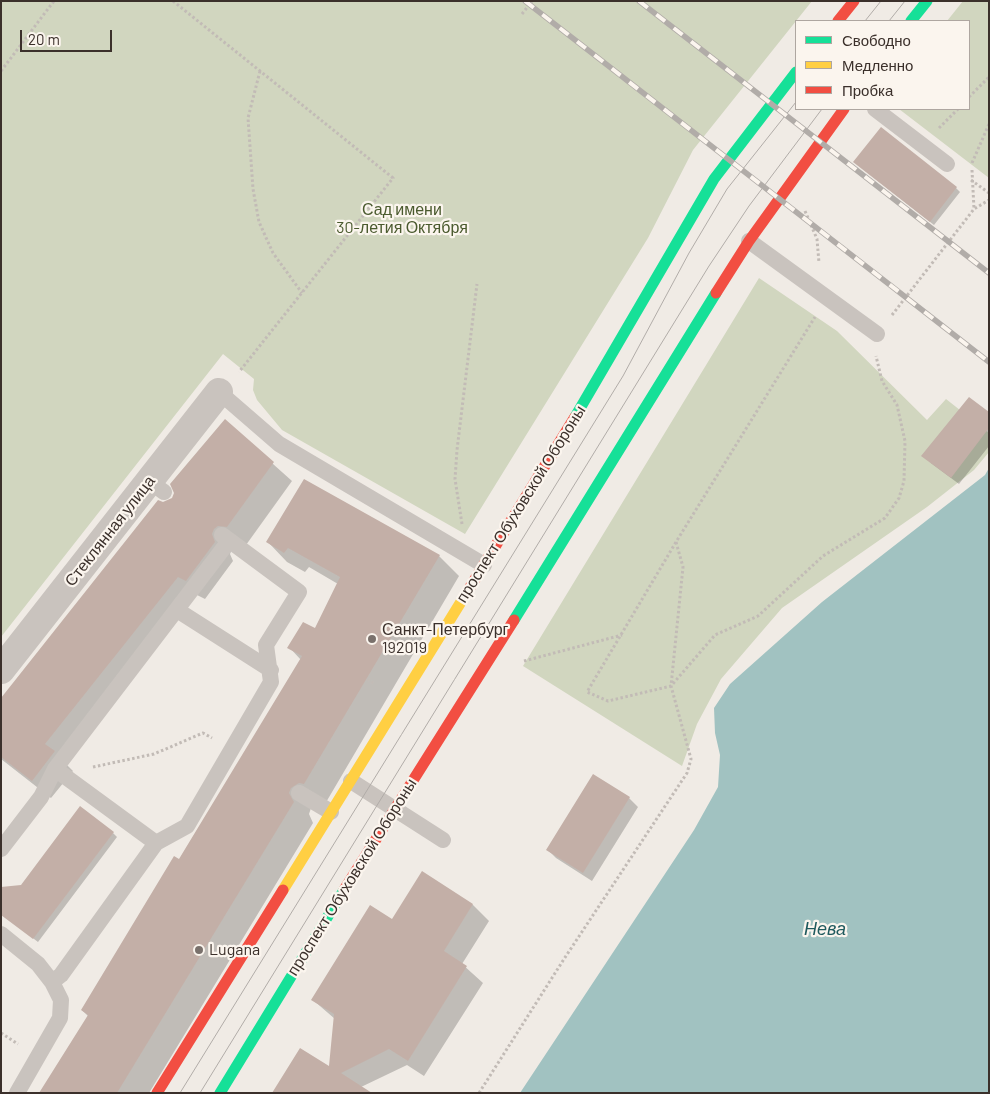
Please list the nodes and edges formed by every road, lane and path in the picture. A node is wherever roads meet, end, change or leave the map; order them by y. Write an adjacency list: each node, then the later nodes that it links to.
1 (173, 1): 10 (path)
2 (532, 1): 6 (path)
3 (854, 1): 7 (main road)
4 (927, 1): 8 (main road)
5 (53, 2): 9 (path)
6 (522, 14)
7 (839, 20)
8 (912, 20)
9 (1, 71)
10 (260, 71): 23 (path); 23 (path)
11 (795, 73): 29 (main road, проспект Обуховской Обороны)
12 (989, 77): 13 (path)
13 (970, 96)
14 (843, 110): 21 (main road, проспект Обуховской Обороны)
15 (876, 110): 17 (lane)
16 (989, 124): 20 (path)
17 (947, 164)
18 (989, 200): 20 (path)
19 (804, 209): 24 (path)
20 (974, 209): 25 (path)
21 (749, 241): 24 (lane); 42 (main road, проспект Обуховской Обороны)
22 (477, 284): 27 (path)
23 (302, 293): 26 (path)
24 (822, 294): 25 (lane); 28 (path)
25 (877, 334): 37 (path)
26 (219, 392): 29 (lane); 33 (street, Стеклянная улица)
27 (462, 526)
28 (676, 542): 31 (path); 37 (path)
29 (484, 565): 40 (main road, проспект Обуховской Обороны)
30 (177, 610): 34 (lane); 34 (lane); 39 (lane)
31 (623, 634): 32 (path); 37 (path)
32 (520, 662)
33 (1, 670)
34 (271, 670): 38 (lane)
35 (366, 680): 36 (path)
36 (378, 686)
37 (671, 686): 53 (path)
38 (236, 753): 39 (path); 46 (lane)
39 (55, 769): 44 (lane); 46 (lane)
40 (351, 781): 42 (lane); 43 (main road, проспект Обуховской Обороны)
41 (299, 793): 43 (lane)
42 (394, 809): 45 (lane); 52 (main road, проспект Обуховской Обороны)
43 (331, 812): 51 (main road, проспект Обуховской Обороны)
44 (6, 831): 47 (lane)
45 (443, 840)
46 (156, 843): 49 (lane)
47 (1, 849)
48 (1, 934): 49 (lane)
49 (52, 982): 50 (lane)
50 (17, 1093)
51 (157, 1093)
52 (220, 1093)
53 (479, 1093)

